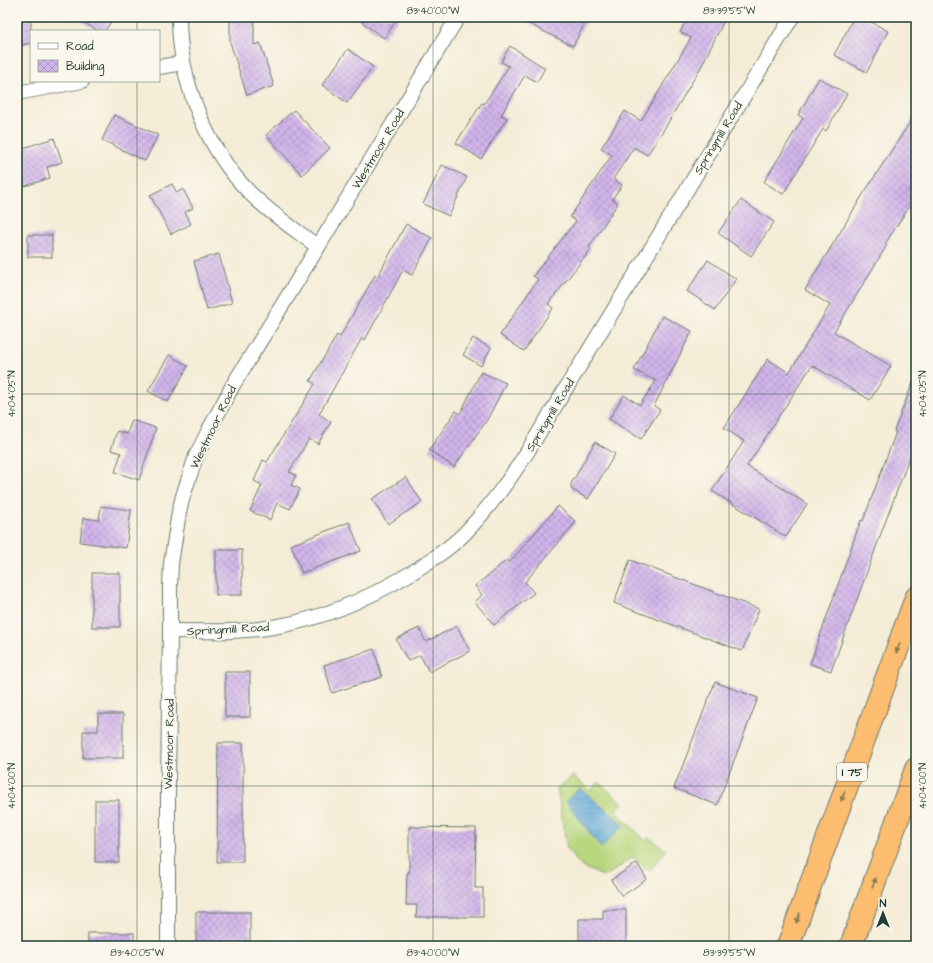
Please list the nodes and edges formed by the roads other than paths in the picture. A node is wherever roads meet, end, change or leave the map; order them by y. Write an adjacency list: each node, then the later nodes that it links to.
1 (178, 17): 4 (street)
2 (458, 17): 8 (street, Westmoor Road)
3 (792, 17): 10 (street, Springmill Road)
4 (183, 63): 5 (street); 8 (street)
5 (160, 67)
6 (77, 82): 7 (street)
7 (17, 93)
8 (318, 247): 10 (street, Westmoor Road)
9 (916, 598): 13 (highway, I 75, one-way to 13)
10 (170, 631): 12 (street, Westmoor Road)
11 (916, 769): 14 (highway, one-way to 11)
12 (168, 946)
13 (788, 946)
14 (851, 946)

